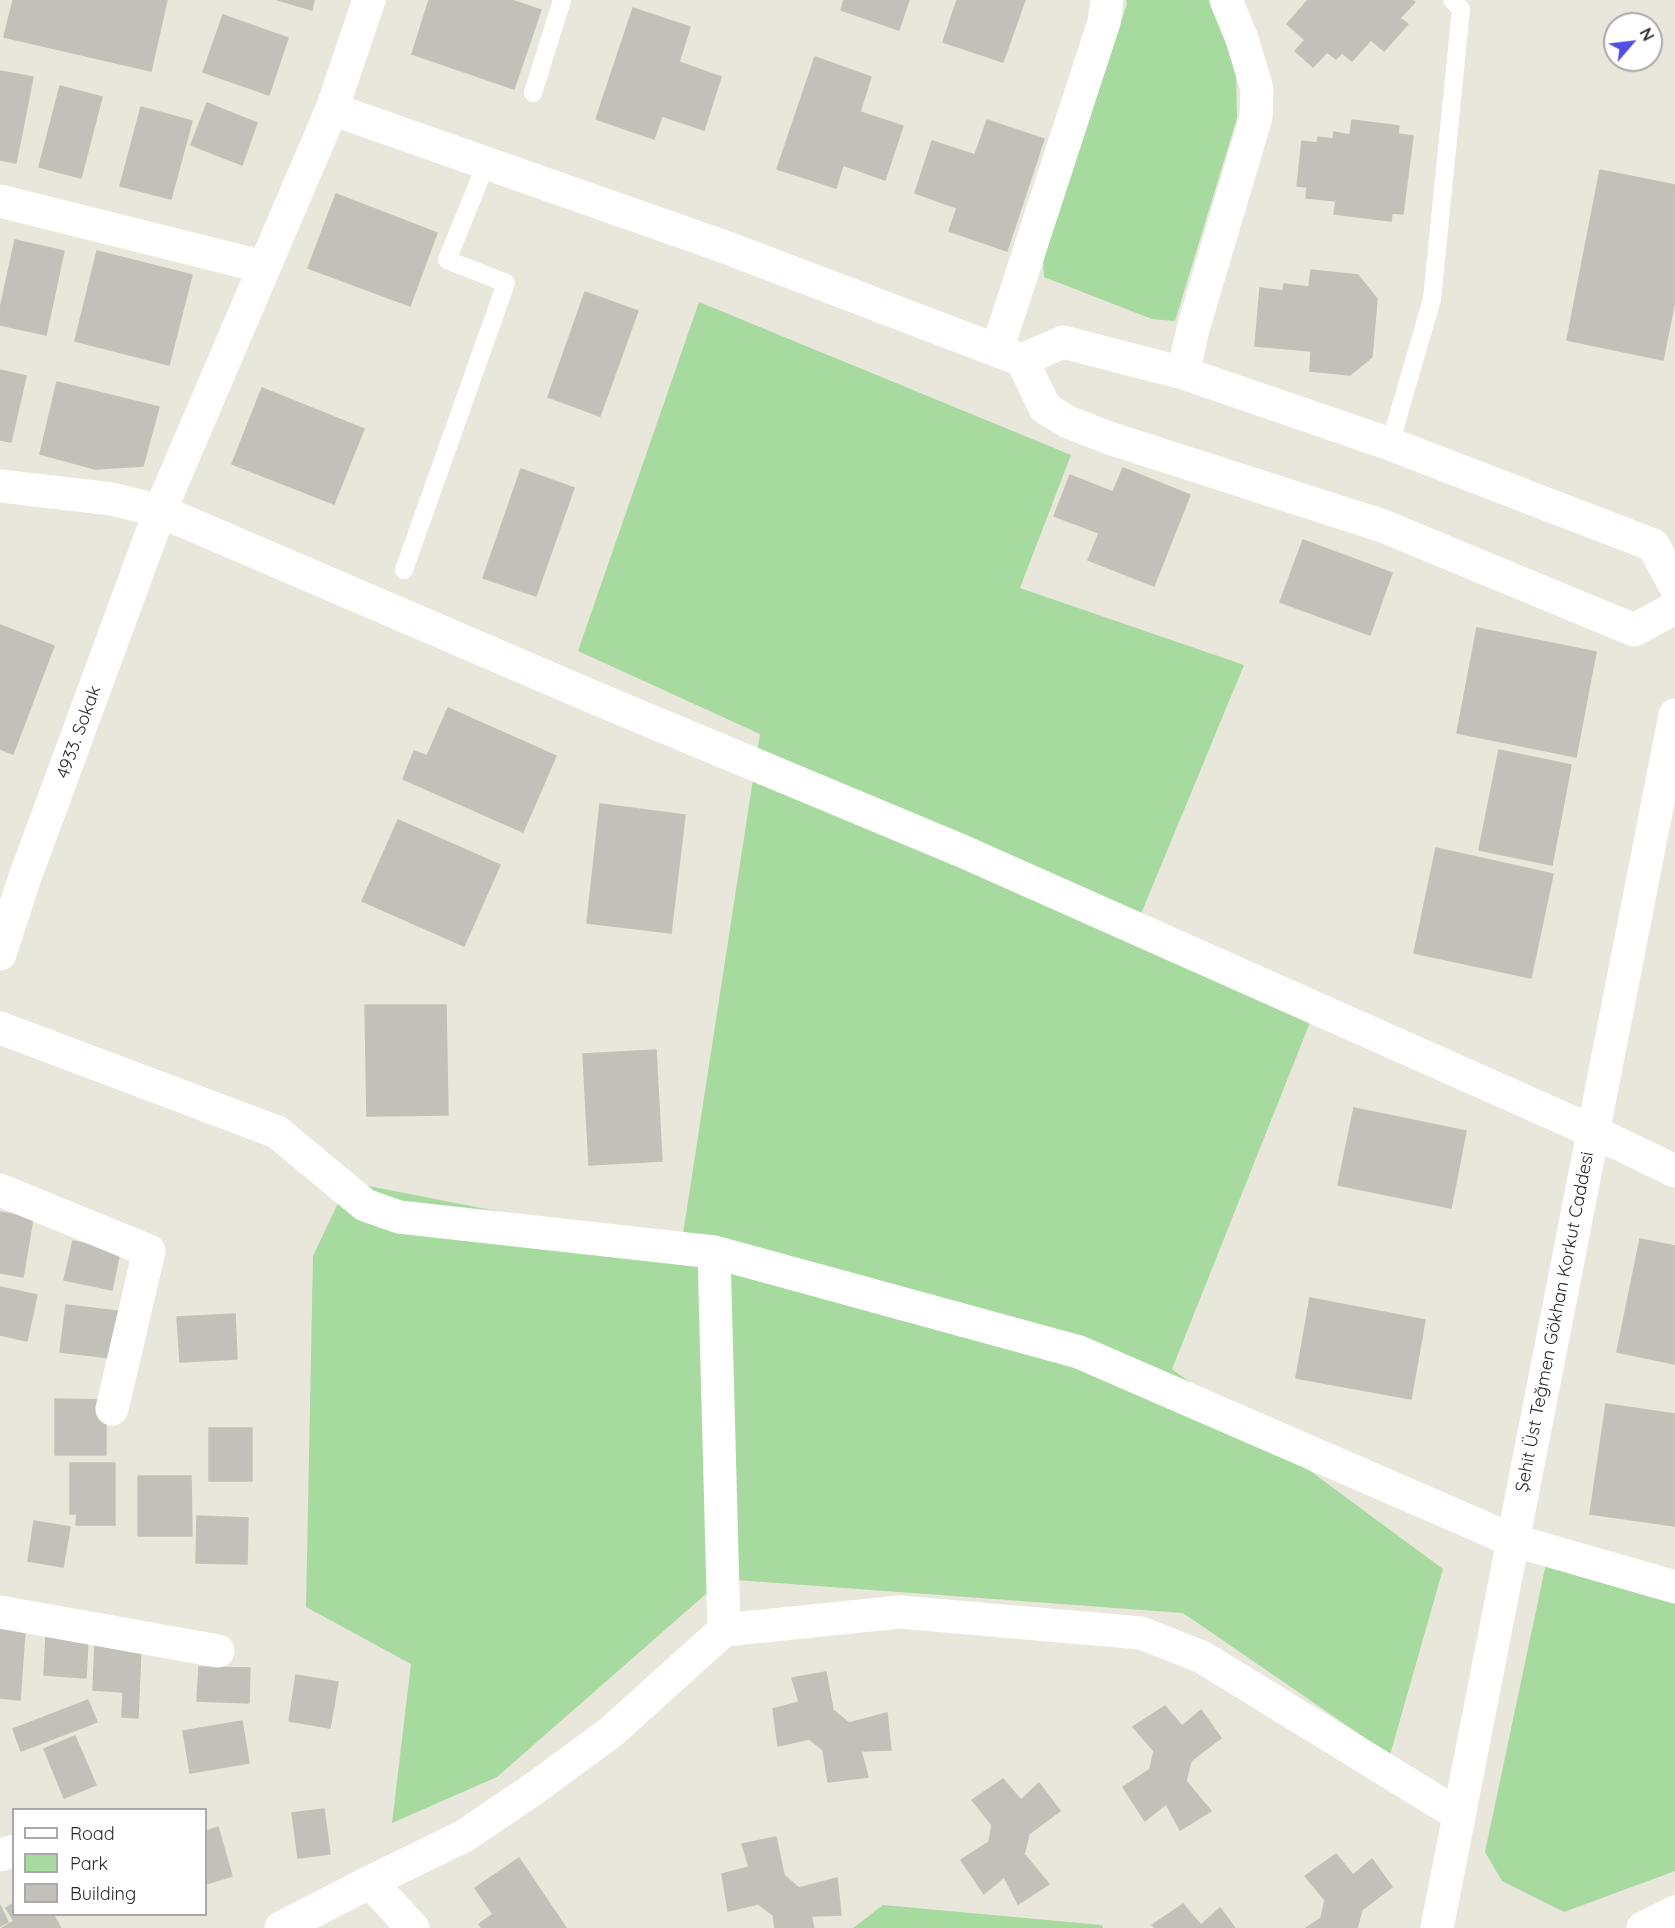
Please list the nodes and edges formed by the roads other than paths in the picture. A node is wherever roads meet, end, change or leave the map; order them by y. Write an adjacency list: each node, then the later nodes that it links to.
1 (369, 0): 7 (street, 4933. Sokak)
2 (562, 0): 6 (lane)
3 (1107, 0): 11 (street)
4 (1226, 0): 12 (street)
5 (1452, 0): 13 (lane)
6 (533, 93)
7 (332, 109): 8 (street); 10 (street, 4933. Sokak)
8 (486, 164): 11 (street); 16 (lane)
9 (0, 201): 10 (street)
10 (264, 267): 15 (street, 4933. Sokak)
11 (1009, 355): 12 (street); 18 (street)
12 (1183, 373): 13 (street)
13 (1390, 444): 17 (street)
14 (0, 486): 15 (street)
15 (160, 511): 20 (street, 4933. Sokak); 22 (street)
16 (404, 570)
17 (1675, 586)
18 (1675, 608)
19 (1675, 715): 22 (street, Şehit Üst Teğmen Gökhan Korkut Caddesi)
20 (0, 954)
21 (0, 1028): 25 (street)
22 (1592, 1131): 23 (street); 27 (street, Şehit Üst Teğmen Gökhan Korkut Caddesi)
23 (1675, 1172)
24 (0, 1190): 26 (street)
25 (714, 1252): 27 (street); 30 (street)
26 (112, 1409)
27 (1512, 1540): 28 (street); 32 (street, Şehit Üst Teğmen Gökhan Korkut Caddesi)
28 (1675, 1587)
29 (0, 1612): 31 (street)
30 (724, 1630): 32 (street); 33 (street)
31 (218, 1651)
32 (1459, 1815): 37 (street, Şehit Üst Teğmen Gökhan Korkut Caddesi)
33 (370, 1882): 35 (street); 36 (street)
34 (1675, 1912): 38 (street)
35 (281, 1928)
36 (413, 1928)
37 (1437, 1928)
38 (1643, 1928)

